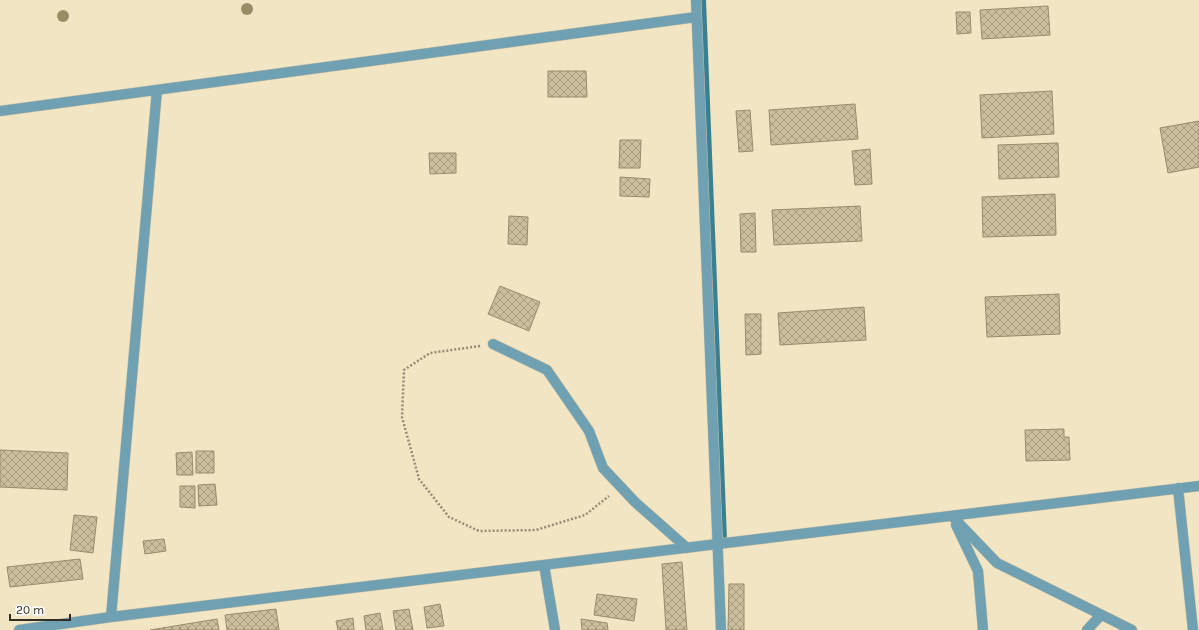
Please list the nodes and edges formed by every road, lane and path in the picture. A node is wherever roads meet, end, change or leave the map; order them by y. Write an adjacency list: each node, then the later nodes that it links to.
1 (696, 0): 2 (lane)
2 (696, 17): 3 (lane); 10 (lane)
3 (157, 90): 4 (lane); 14 (lane)
4 (0, 111)
5 (493, 344): 7 (lane); 7 (path)
6 (1199, 486): 8 (lane)
7 (620, 487): 11 (lane)
8 (1178, 488): 9 (lane); 21 (lane)
9 (952, 516): 10 (lane); 13 (lane); 18 (lane)
10 (718, 545): 11 (lane); 17 (lane)
11 (687, 548): 12 (lane)
12 (544, 565): 14 (lane); 16 (lane)
13 (1101, 615): 19 (lane); 20 (lane)
14 (111, 617): 15 (lane)
15 (19, 630)
16 (555, 630)
17 (721, 630)
18 (983, 630)
19 (1087, 630)
20 (1132, 630)
21 (1193, 630)

